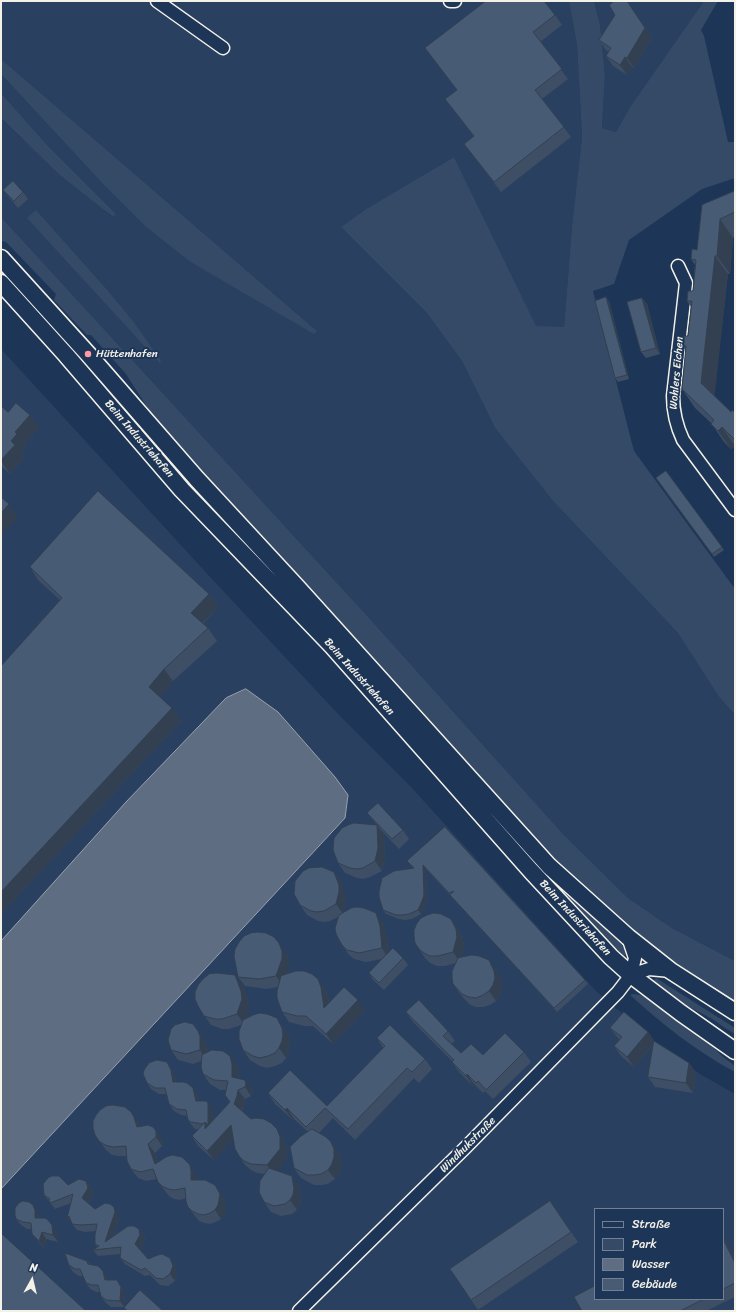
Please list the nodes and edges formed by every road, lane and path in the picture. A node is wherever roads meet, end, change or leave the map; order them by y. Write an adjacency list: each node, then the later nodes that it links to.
1 (157, 1): 4 (street)
2 (450, 1): 3 (street)
3 (455, 1)
4 (223, 48)
5 (1, 258): 9 (main road, Beim Industriehafen)
6 (678, 266): 8 (street, Wohlers Eichen)
7 (1, 283): 11 (main road, Beim Industriehafen)
8 (735, 510)
9 (628, 937): 10 (main road, Beim Industriehafen); 11 (street, Windhukstraße)
10 (671, 971): 11 (street); 12 (main road, Beim Industriehafen)
11 (631, 975): 13 (main road, Beim Industriehafen); 14 (street, Windhukstraße)
12 (735, 1012)
13 (735, 1051)
14 (299, 1311)

